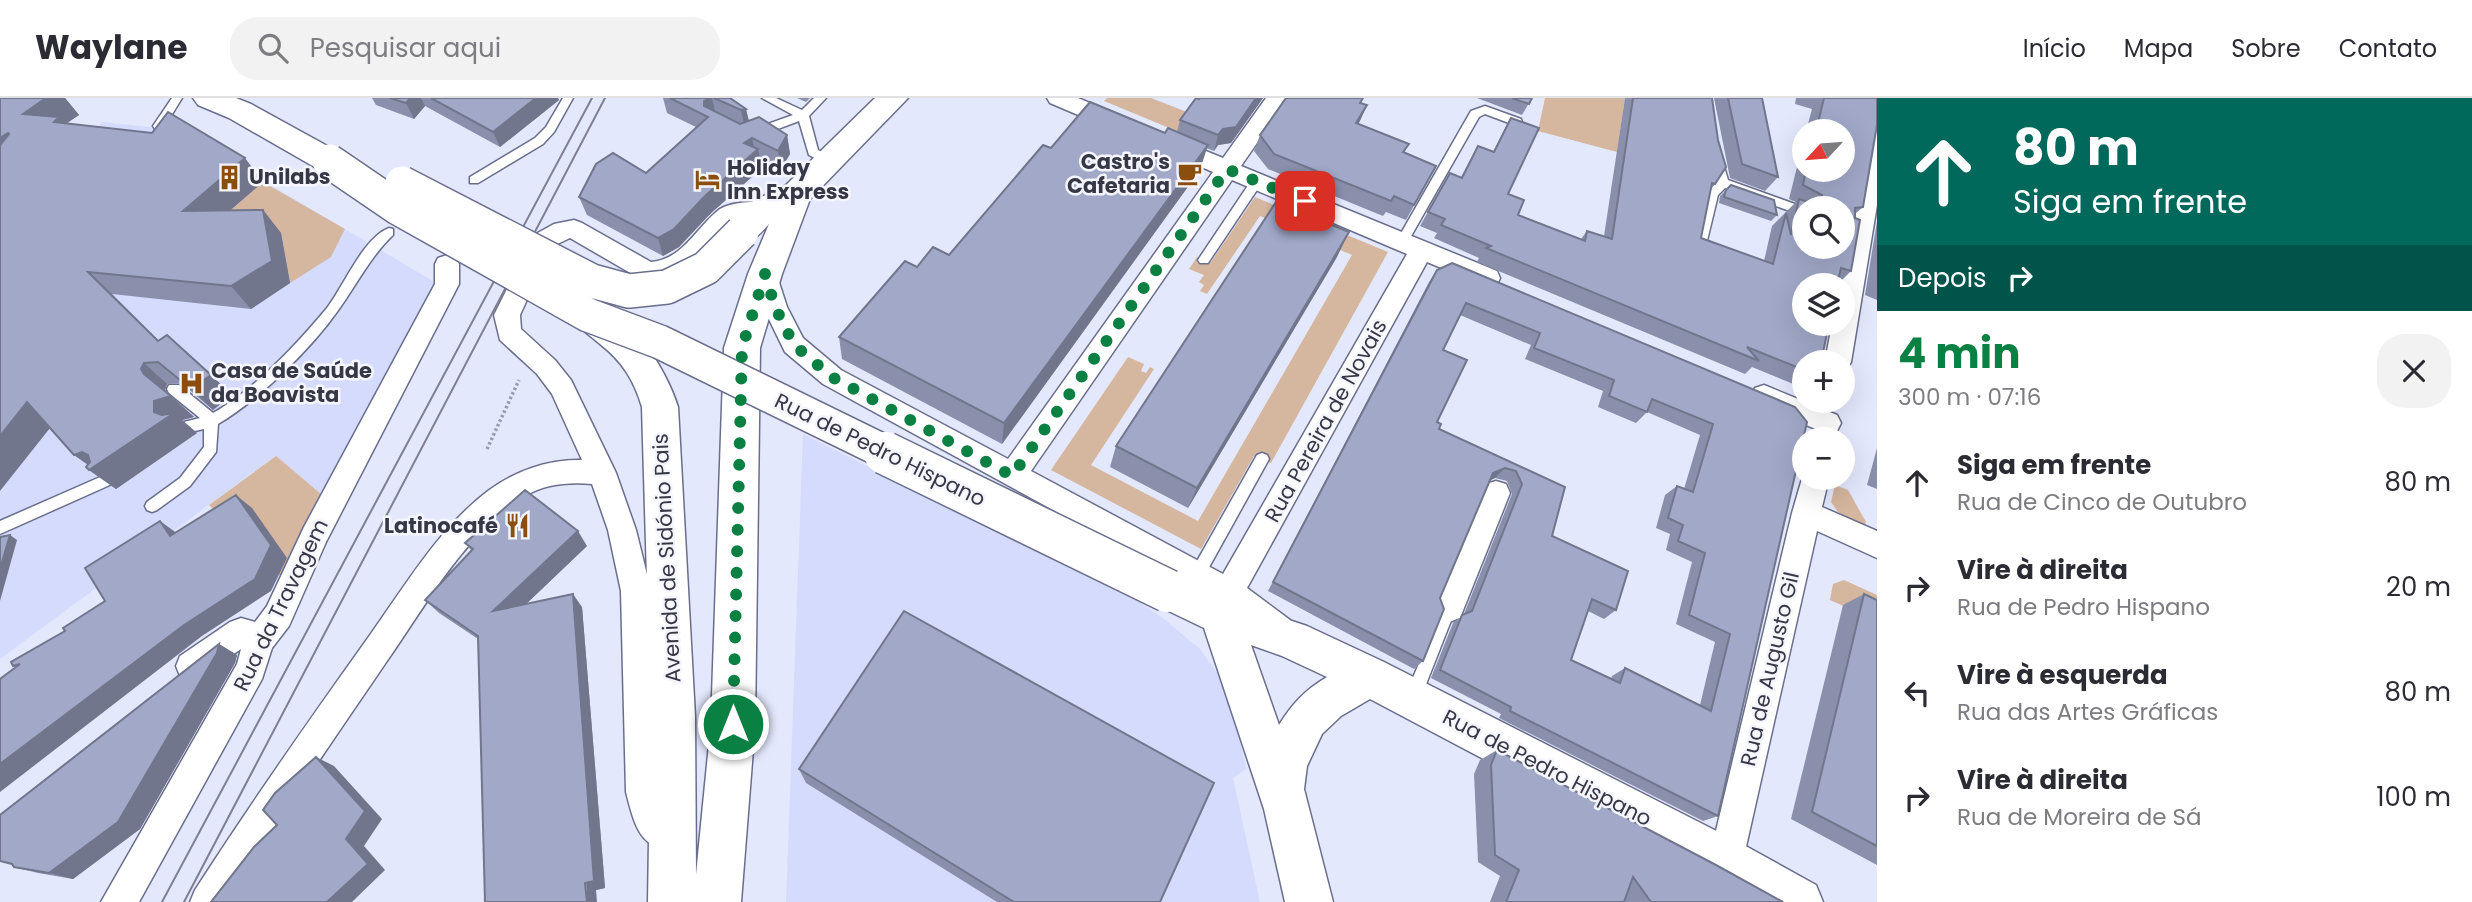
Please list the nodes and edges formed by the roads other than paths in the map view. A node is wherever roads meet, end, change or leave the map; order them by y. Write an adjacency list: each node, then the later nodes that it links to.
1 (177, 98): 12 (lane)
2 (208, 98): 16 (main road, Rua de Pedro Hispano)
3 (568, 98): 19 (lane)
4 (767, 98): 9 (lane)
5 (821, 98): 10 (lane)
6 (892, 98): 17 (main road)
7 (1058, 98): 18 (street)
8 (1277, 98): 18 (street)
9 (787, 102): 10 (lane)
10 (803, 115): 13 (lane); 17 (lane)
11 (1517, 122): 26 (lane)
12 (151, 135)
13 (745, 136)
14 (1877, 138): 33 (street)
15 (1713, 142): 21 (lane)
16 (330, 161): 24 (main road, Rua de Pedro Hispano, bridge); 32 (main road, Rua de Pedro Hispano, bridge)
17 (830, 161): 22 (main road)
18 (1227, 169): 20 (street); 41 (street)
19 (474, 180)
20 (1257, 181): 26 (street); 28 (lane)
21 (1723, 183): 23 (lane); 27 (lane)
22 (796, 194): 24 (main road, Rua de Pedro Hispano); 30 (main road)
23 (1792, 208)
24 (753, 220): 40 (street)
25 (389, 232): 36 (lane)
26 (1412, 246): 31 (street); 49 (street, Rua Pereira de Novais)
27 (1699, 249)
28 (1204, 260)
29 (447, 264): 51 (street, Rua da Travagem)
30 (765, 274): 41 (street, Rua de Pedro Hispano); 61 (main road)
31 (1511, 288)
32 (588, 316): 49 (main road, Rua de Pedro Hispano, bridge); 56 (main road, Avenida de Sidónio Pais)
33 (1840, 350)
34 (1739, 385): 37 (street)
35 (174, 389): 36 (lane)
36 (211, 420): 38 (lane); 45 (lane)
37 (1827, 421)
38 (185, 428)
39 (1262, 459): 49 (lane)
40 (602, 473): 56 (street, Avenida de Sidónio Pais); 59 (street)
41 (1012, 476): 49 (street, Rua de Pedro Hispano)
42 (107, 480): 47 (lane)
43 (1812, 490): 46 (street, Rua de Augusto Gil)
44 (1496, 493): 50 (street)
45 (152, 506)
46 (1806, 513): 48 (street); 57 (street, Rua de Augusto Gil)
47 (0, 528)
48 (1877, 545)
49 (1203, 594): 52 (main road, Rua de Pedro Hispano); 55 (main road)
50 (1449, 608): 54 (lane)
51 (258, 642): 53 (street); 58 (street, Rua da Travagem)
52 (1369, 676): 54 (main road, Rua de Pedro Hispano); 55 (main road)
53 (172, 682)
54 (1412, 698): 57 (main road, Rua de Pedro Hispano)
55 (1292, 828): 62 (main road)
56 (675, 830): 60 (main road, Avenida de Sidónio Pais)
57 (1726, 860): 63 (main road, Rua de Pedro Hispano)
58 (118, 902)
59 (207, 902)
60 (672, 902)
61 (717, 902)
62 (1310, 902)
63 (1799, 902)

